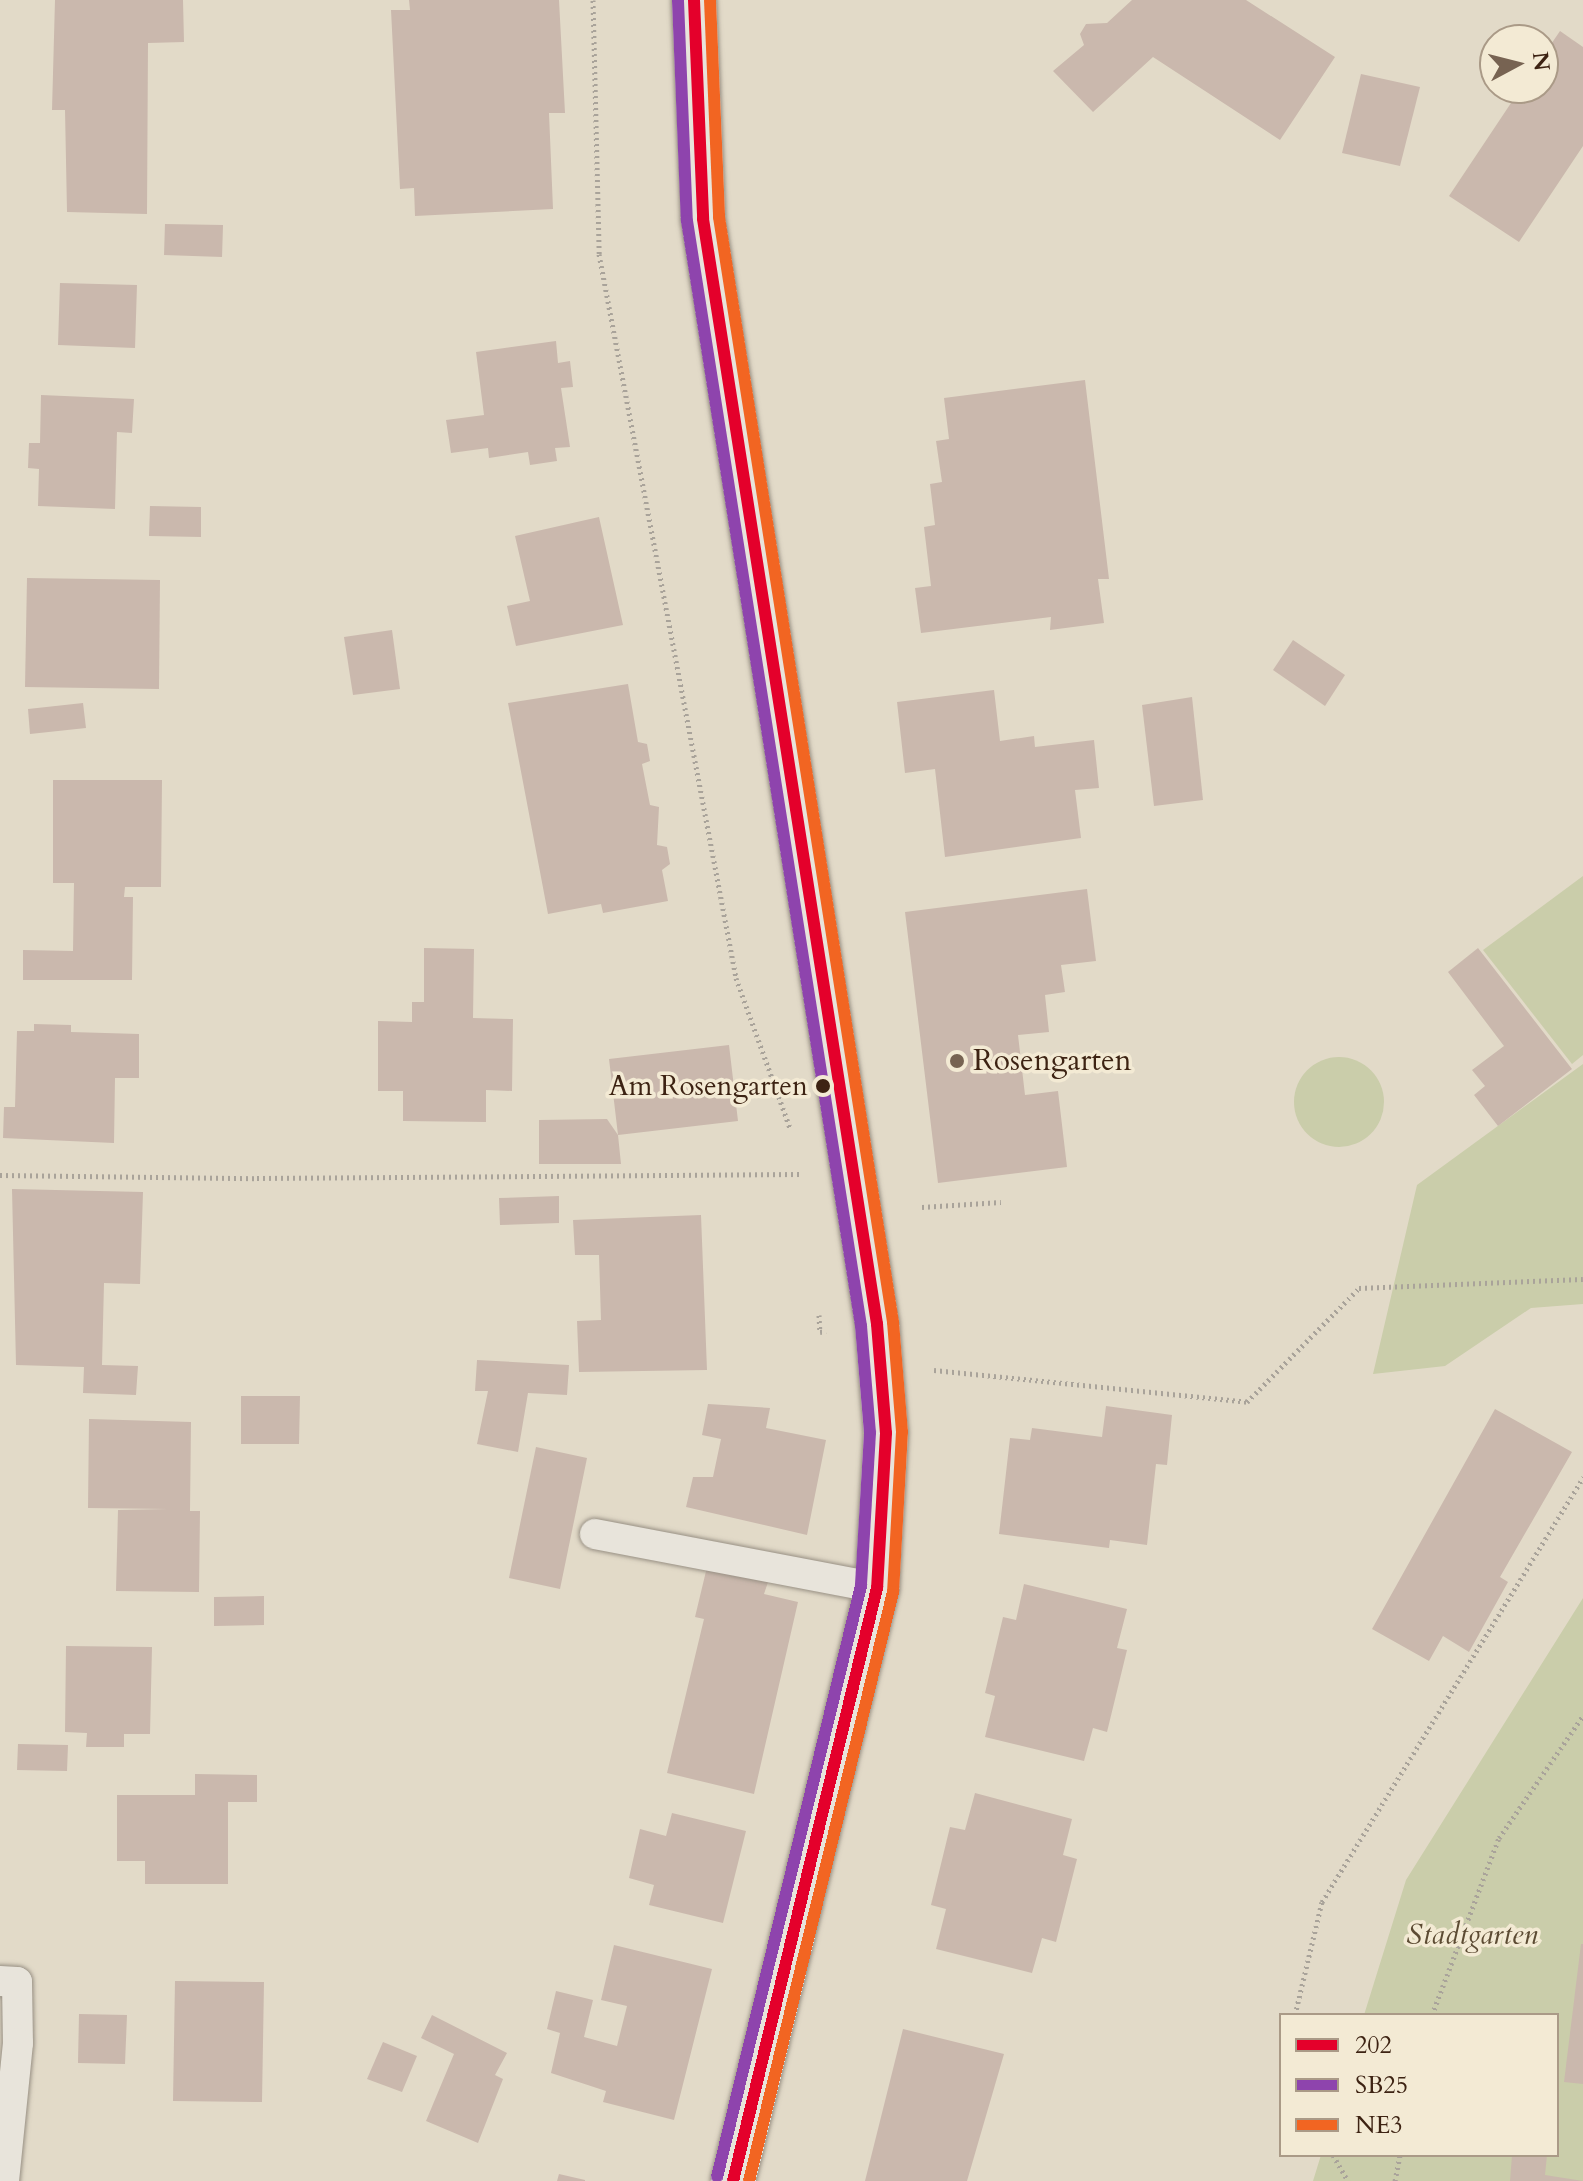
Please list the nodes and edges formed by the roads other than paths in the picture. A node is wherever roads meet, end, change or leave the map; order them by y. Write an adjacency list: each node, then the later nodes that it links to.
1 (694, 0): 3 (main road)
2 (595, 1534): 3 (lane)
3 (877, 1588): 6 (main road)
4 (0, 1981): 5 (lane)
5 (4, 2181)
6 (733, 2181)

